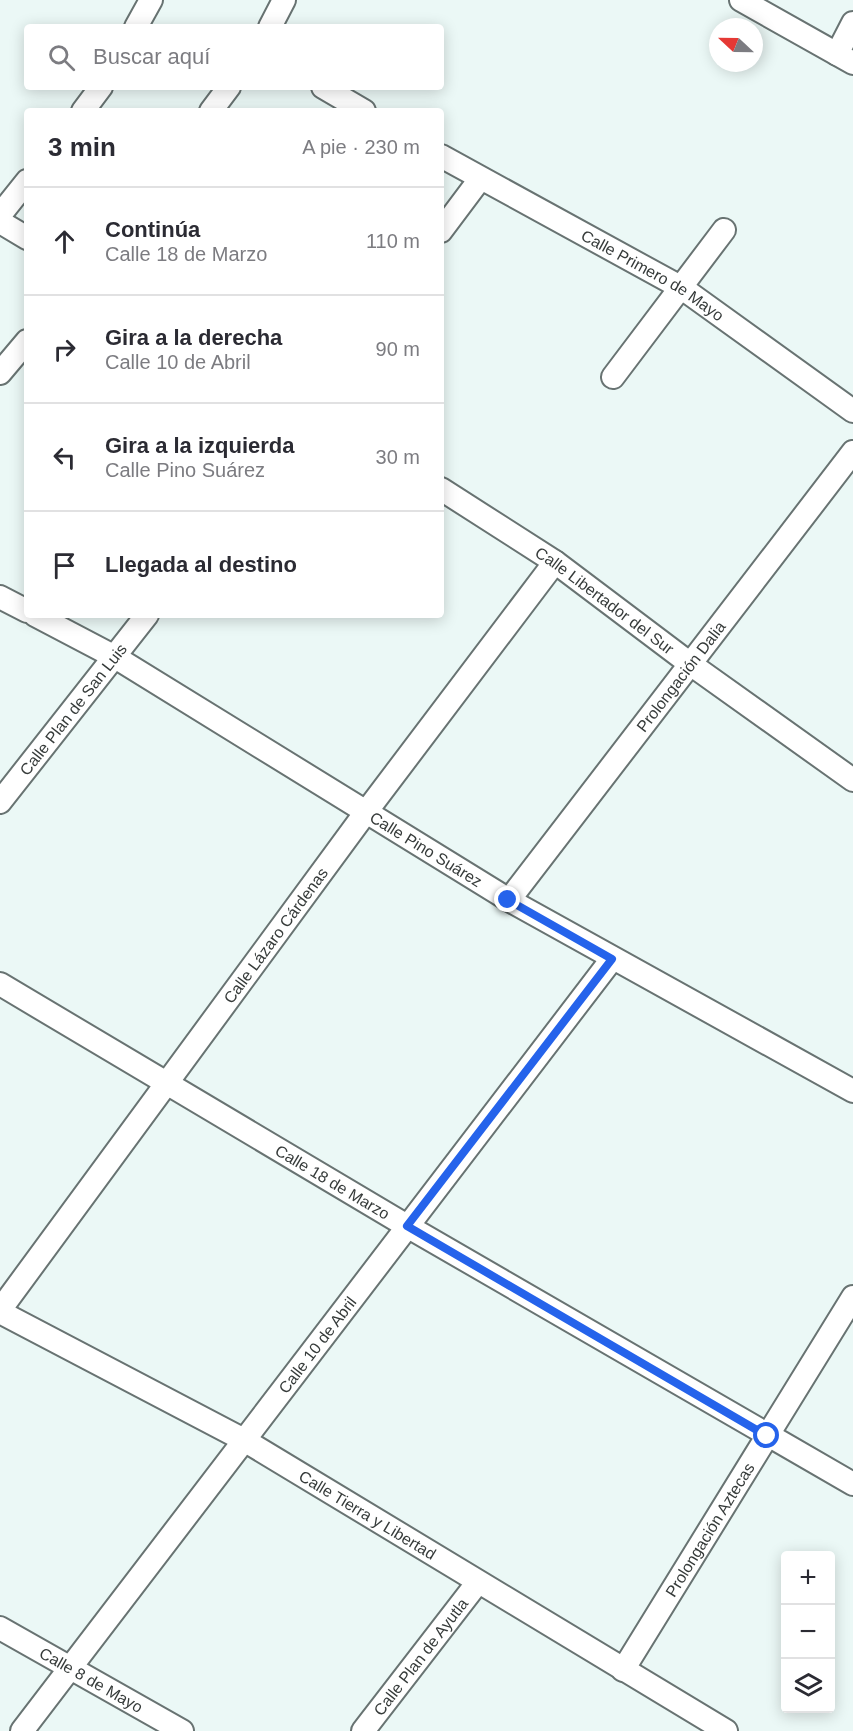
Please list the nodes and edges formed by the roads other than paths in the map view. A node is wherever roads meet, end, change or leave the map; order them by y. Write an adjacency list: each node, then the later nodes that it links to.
1 (151, 0): 5 (street)
2 (284, 0): 6 (street)
3 (741, 0): 7 (street)
4 (853, 23): 7 (street)
5 (138, 24)
6 (272, 24)
7 (845, 59)
8 (99, 90): 11 (street)
9 (228, 90): 12 (street)
10 (327, 90): 13 (street)
11 (85, 108)
12 (213, 108)
13 (359, 108)
14 (444, 158): 15 (street, Calle Primero de Mayo)
15 (480, 179): 19 (street); 22 (street, Calle Primero de Mayo)
16 (24, 185): 17 (street)
17 (0, 215)
18 (0, 222): 21 (street)
19 (444, 227)
20 (724, 230): 22 (street)
21 (24, 236)
22 (682, 288): 25 (street); 26 (street, Calle Primero de Mayo)
23 (24, 345): 24 (street)
24 (0, 374)
25 (613, 377)
26 (853, 411)
27 (853, 452): 35 (street, Prolongación Dalia)
28 (444, 491): 29 (street, Calle Libertador del Sur)
29 (555, 562): 35 (street, Calle Libertador del Sur); 38 (street, Calle Lázaro Cárdenas)
30 (0, 597): 31 (street)
31 (24, 609)
32 (41, 618): 34 (street, Calle Pino Suárez)
33 (145, 618): 34 (street, Calle Plan de San Luis)
34 (115, 657): 37 (street, Calle Plan de San Luis); 38 (street, Calle Pino Suárez)
35 (688, 663): 36 (street, Calle Libertador del Sur); 39 (street, Prolongación Dalia)
36 (853, 780)
37 (0, 802)
38 (366, 812): 39 (street, Calle Pino Suárez); 42 (street, Calle Lázaro Cárdenas)
39 (508, 900): 40 (street, Calle Pino Suárez)
40 (612, 959): 43 (street, Calle Pino Suárez); 44 (street, Calle 10 de Abril)
41 (0, 984): 42 (street, Calle 18 de Marzo)
42 (168, 1083): 44 (street, Calle 18 de Marzo); 46 (street, Calle Lázaro Cárdenas)
43 (853, 1091)
44 (407, 1226): 47 (street, Calle 18 de Marzo); 48 (street, Calle 10 de Abril)
45 (853, 1297): 47 (street, Prolongación Aztecas)
46 (0, 1311): 48 (street, Calle Tierra y Libertad)
47 (767, 1436): 49 (street, Calle 18 de Marzo); 53 (street, Prolongación Aztecas)
48 (244, 1440): 50 (street, Calle Tierra y Libertad); 52 (street, Calle 10 de Abril)
49 (853, 1484)
50 (478, 1582): 53 (street, Calle Tierra y Libertad); 56 (street, Calle Plan de Ayutla)
51 (0, 1628): 52 (street, Calle 8 de Mayo)
52 (70, 1669): 54 (street, Calle 10 de Abril); 55 (street, Calle 8 de Mayo)
53 (623, 1670): 57 (street, Calle Tierra y Libertad)
54 (22, 1731)
55 (182, 1731)
56 (363, 1731)
57 (726, 1731)

